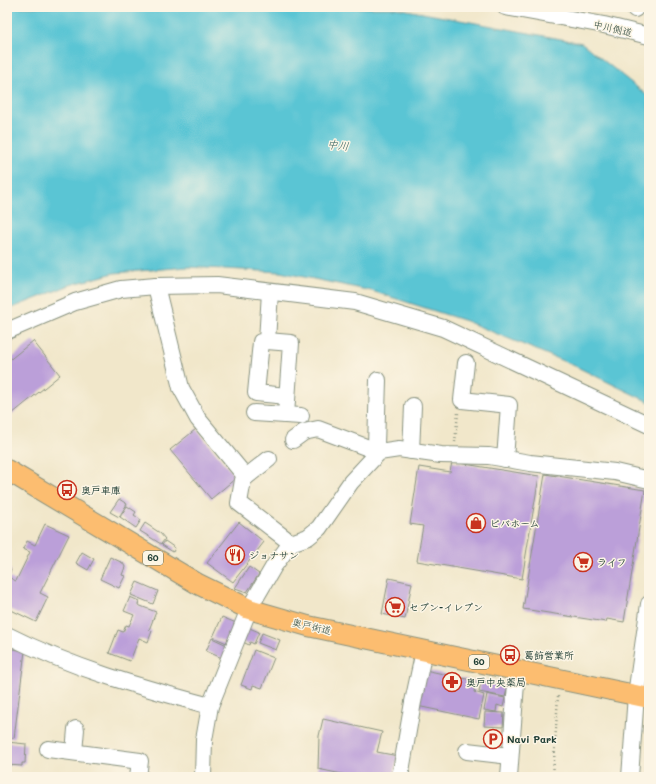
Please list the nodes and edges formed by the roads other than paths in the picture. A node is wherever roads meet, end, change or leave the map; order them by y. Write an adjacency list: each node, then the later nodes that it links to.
1 (505, 7): 2 (street, 中川側道)
2 (649, 36)
3 (156, 286): 4 (street); 5 (street); 19 (street)
4 (270, 292): 6 (street); 12 (street)
5 (7, 331)
6 (267, 341): 9 (street); 9 (street)
7 (466, 364): 16 (street)
8 (378, 380): 15 (street)
9 (288, 396): 11 (street)
10 (414, 406): 14 (street)
11 (254, 413)
12 (649, 425)
13 (293, 440): 15 (street)
14 (411, 451): 15 (street); 16 (street)
15 (379, 452): 21 (street)
16 (505, 458): 20 (street)
17 (269, 459): 19 (street)
18 (7, 470): 23 (main road, 奥戸街道 / 60)
19 (246, 477): 21 (street)
20 (649, 480)
21 (292, 543): 23 (street)
22 (649, 604): 27 (street)
23 (249, 609): 25 (main road, 奥戸街道 / 60); 28 (street)
24 (7, 635): 28 (street)
25 (424, 651): 26 (main road, 奥戸街道 / 60); 36 (street)
26 (517, 670): 27 (main road, 奥戸街道 / 60); 33 (street)
27 (642, 696): 38 (street)
28 (210, 706): 35 (street)
29 (76, 729): 32 (street)
30 (48, 749): 32 (street)
31 (467, 751): 33 (street)
32 (74, 752): 34 (street)
33 (510, 756): 37 (street)
34 (138, 777)
35 (203, 777)
36 (400, 777)
37 (509, 777)
38 (630, 777)

